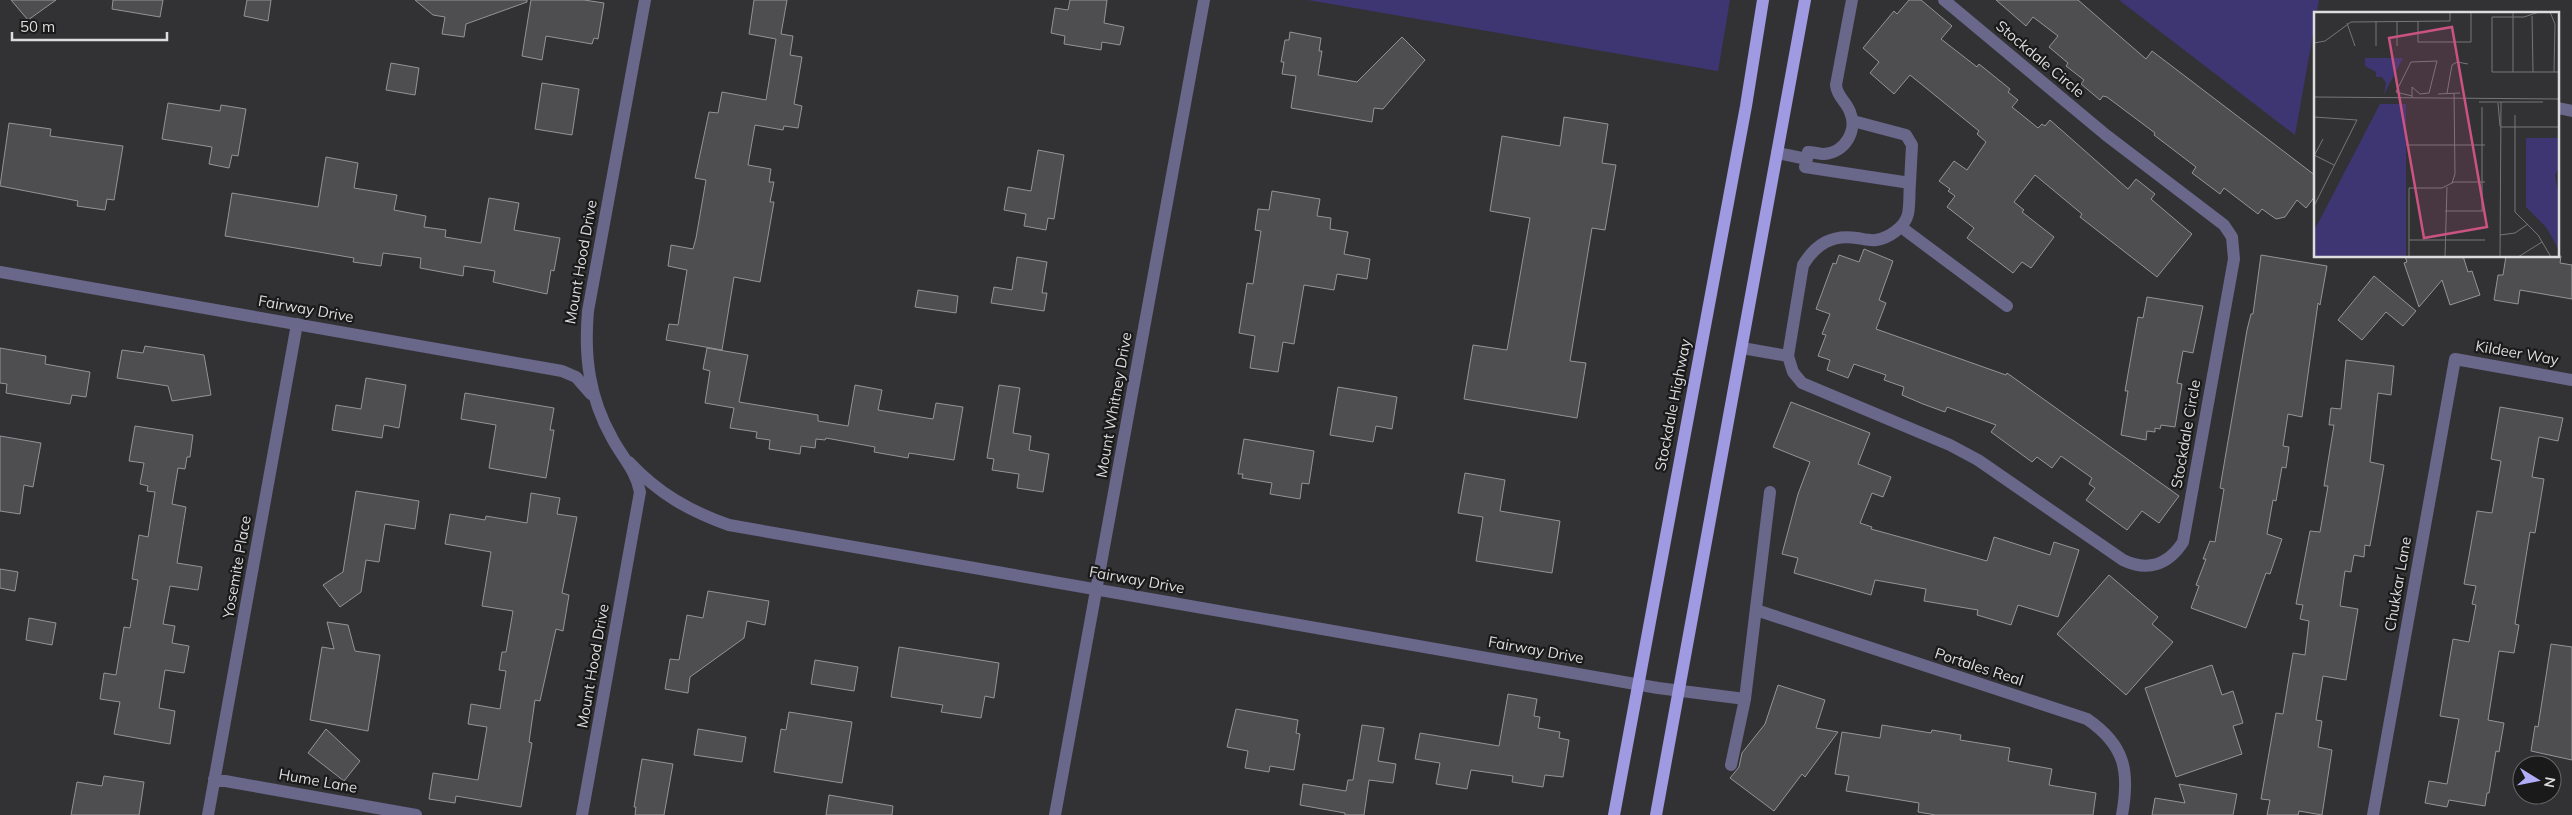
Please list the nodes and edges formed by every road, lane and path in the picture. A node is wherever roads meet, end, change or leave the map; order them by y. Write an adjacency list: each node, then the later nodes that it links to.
1 (645, 0): 19 (street, Mount Hood Drive)
2 (1204, 0): 22 (street, Mount Whitney Drive)
3 (1762, 0): 24 (main road, Stockdale Highway)
4 (1805, 0): 8 (main road)
5 (1852, 0): 7 (street)
6 (1944, 0): 16 (street, Stockdale Circle)
7 (1853, 121): 9 (street); 10 (street)
8 (1777, 153): 9 (street); 15 (main road)
9 (1807, 159): 10 (street)
10 (1910, 184): 11 (street)
11 (1902, 228): 13 (street); 16 (street)
12 (0, 272): 14 (street, Fairway Drive)
13 (2007, 306)
14 (297, 324): 19 (street, Fairway Drive); 28 (street, Yosemite Place)
15 (1742, 348): 16 (street); 25 (main road)
16 (1788, 356)
17 (2455, 358): 18 (street, Kildeer Way); 36 (street, Chukkar Lane)
18 (2572, 380)
19 (595, 400): 20 (street, Mount Hood Drive)
20 (629, 462): 22 (street, Fairway Drive); 31 (street, Mount Hood Drive)
21 (1770, 492): 23 (street)
22 (1097, 590): 24 (street, Fairway Drive); 32 (street, Mount Whitney Drive)
23 (1756, 610): 26 (street); 35 (street, Portales Real)
24 (1638, 684): 25 (street, Fairway Drive); 33 (main road, Stockdale Highway)
25 (1679, 691): 26 (street, Fairway Drive); 34 (main road)
26 (1746, 699): 27 (street)
27 (1731, 765)
28 (214, 779): 29 (street, Yosemite Place); 30 (street, Hume Lane)
29 (208, 815)
30 (416, 815)
31 (582, 815)
32 (1056, 815)
33 (1614, 815)
34 (1656, 815)
35 (2122, 815)
36 (2373, 815)

